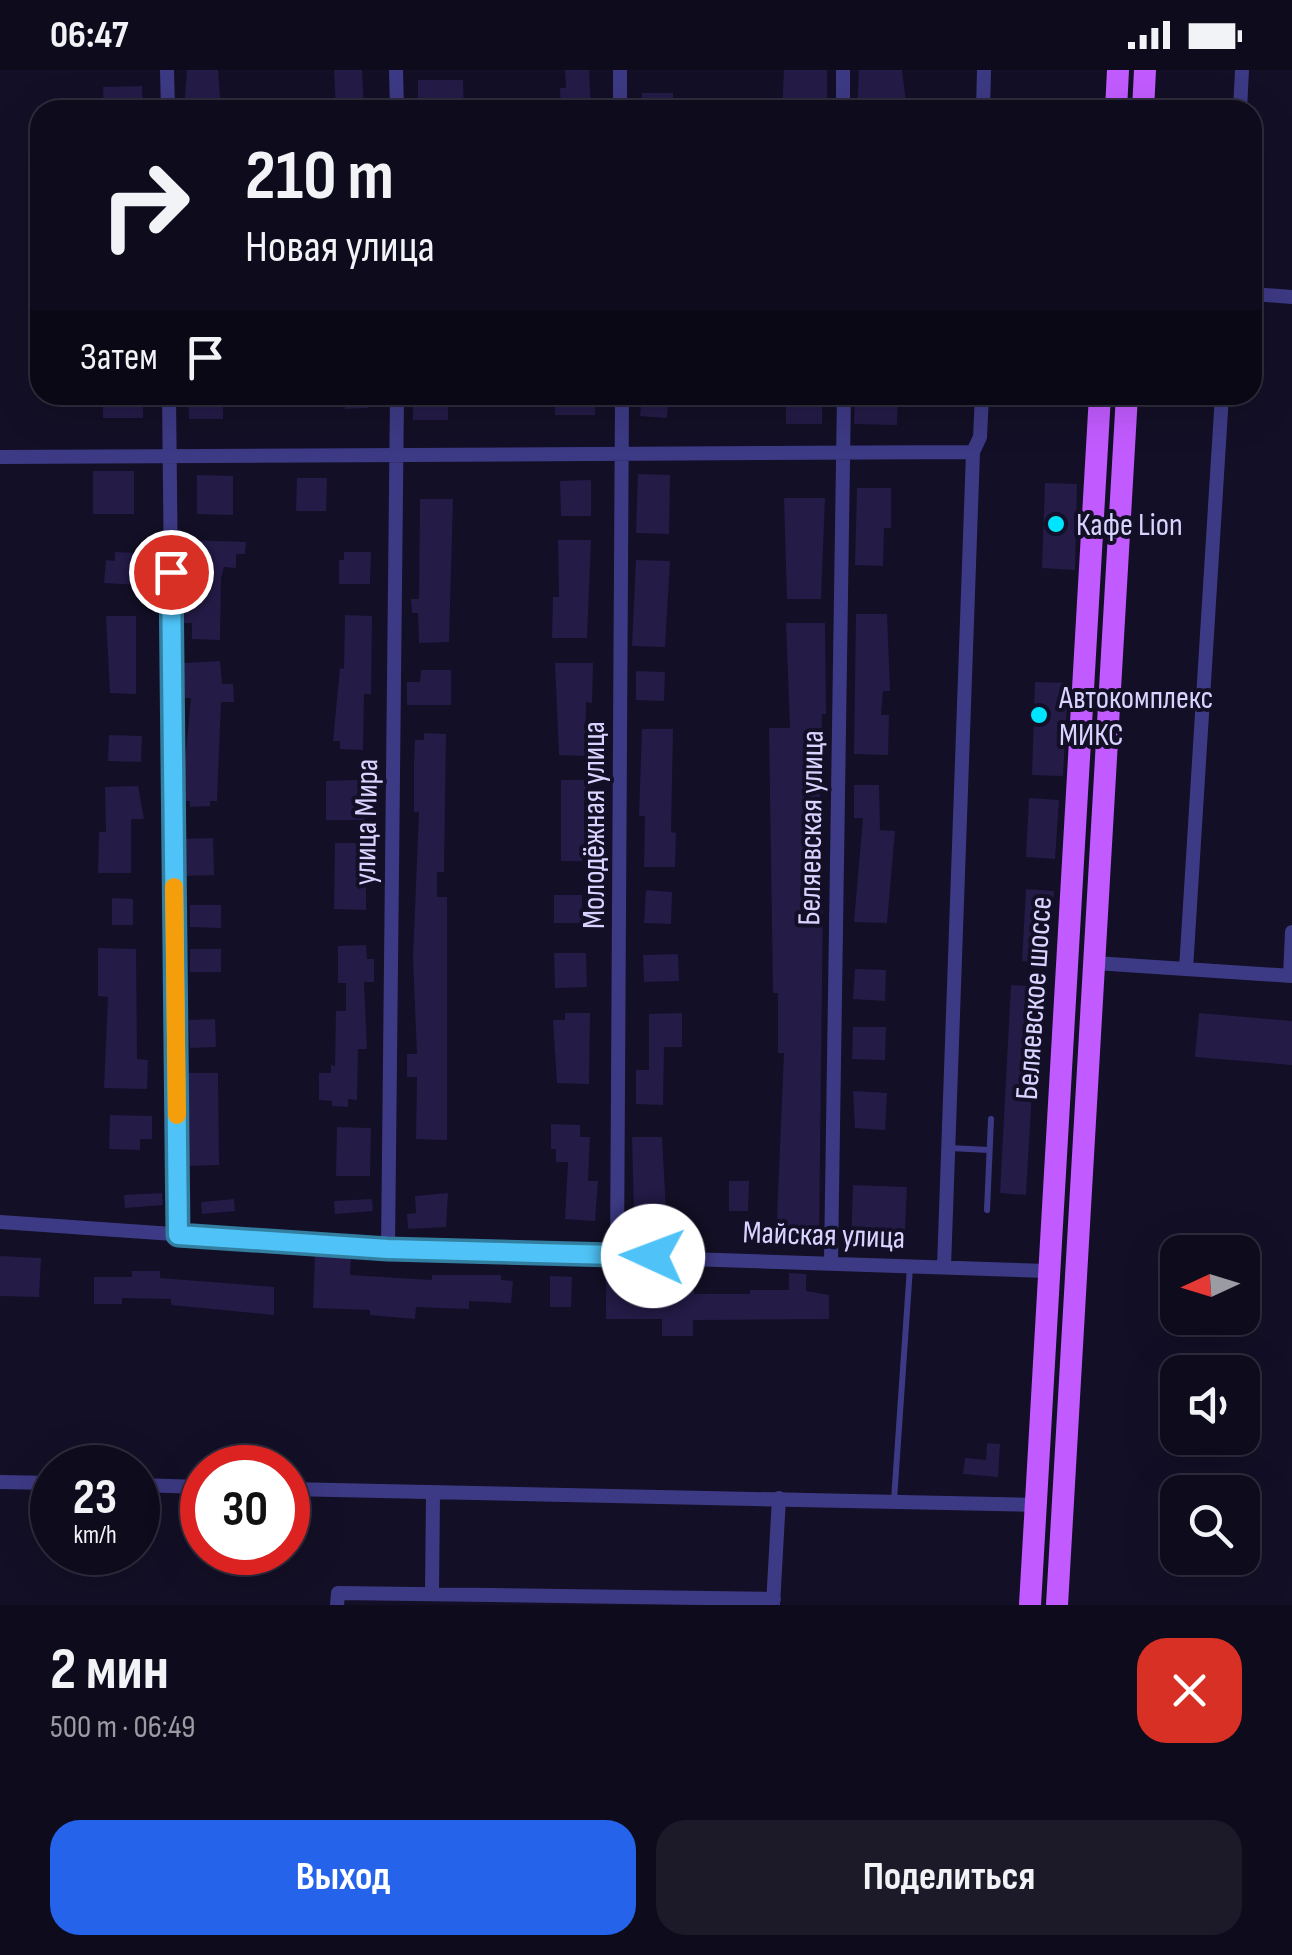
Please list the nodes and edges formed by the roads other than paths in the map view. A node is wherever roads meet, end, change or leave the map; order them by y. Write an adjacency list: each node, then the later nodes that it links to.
1 (167, 70): 9 (street)
2 (396, 70): 10 (street)
3 (620, 70): 11 (street)
4 (843, 70): 12 (street)
5 (984, 70): 13 (street)
6 (1118, 70): 14 (main road)
7 (1145, 70): 15 (main road)
8 (1242, 70): 16 (street)
9 (168, 100)
10 (397, 100)
11 (620, 100)
12 (843, 100)
13 (983, 100)
14 (1116, 100)
15 (1144, 100)
16 (1240, 100)
17 (1262, 295): 18 (street)
18 (1292, 297)
19 (169, 405): 31 (street)
20 (398, 405): 29 (street, улица Мира)
21 (622, 405): 30 (street, Молодёжная улица)
22 (844, 405): 27 (street, Беляевская улица)
23 (982, 405): 28 (street)
24 (1099, 405): 48 (main road, Беляевское шоссе)
25 (1126, 405): 34 (main road, Беляевское шоссе)
26 (1221, 405): 35 (street)
27 (844, 452): 28 (street); 30 (street); 45 (street, Беляевская улица)
28 (973, 452): 38 (street)
29 (396, 454): 30 (street); 31 (street); 43 (street, улица Мира)
30 (623, 454): 44 (street, Молодёжная улица)
31 (170, 456): 32 (street); 42 (street)
32 (0, 458)
33 (1292, 932): 36 (street)
34 (1095, 962): 35 (street); 49 (main road, Беляевское шоссе)
35 (1186, 969): 36 (street)
36 (1291, 976)
37 (991, 1120): 39 (lane)
38 (948, 1148): 39 (lane); 47 (street)
39 (989, 1150): 40 (lane)
40 (986, 1210)
41 (0, 1222): 42 (street, Майская улица)
42 (178, 1235): 43 (street, Майская улица)
43 (388, 1249): 44 (street, Майская улица)
44 (617, 1255): 45 (street, Майская улица)
45 (832, 1261): 46 (street, Майская улица)
46 (910, 1264): 47 (street, Майская улица); 55 (lane)
47 (944, 1266): 48 (street, Майская улица)
48 (1047, 1271): 49 (main road); 56 (main road, Беляевское шоссе)
49 (1076, 1273): 62 (main road, Беляевское шоссе)
50 (0, 1482): 51 (street)
51 (30, 1483)
52 (310, 1490): 53 (street)
53 (433, 1494): 54 (street); 57 (street)
54 (778, 1498): 55 (street); 60 (street)
55 (894, 1500): 56 (street)
56 (1036, 1505): 61 (main road, Беляевское шоссе)
57 (432, 1591): 58 (street); 59 (street)
58 (338, 1599)
59 (566, 1601): 60 (street)
60 (773, 1602)
61 (1030, 1605)
62 (1056, 1605)

